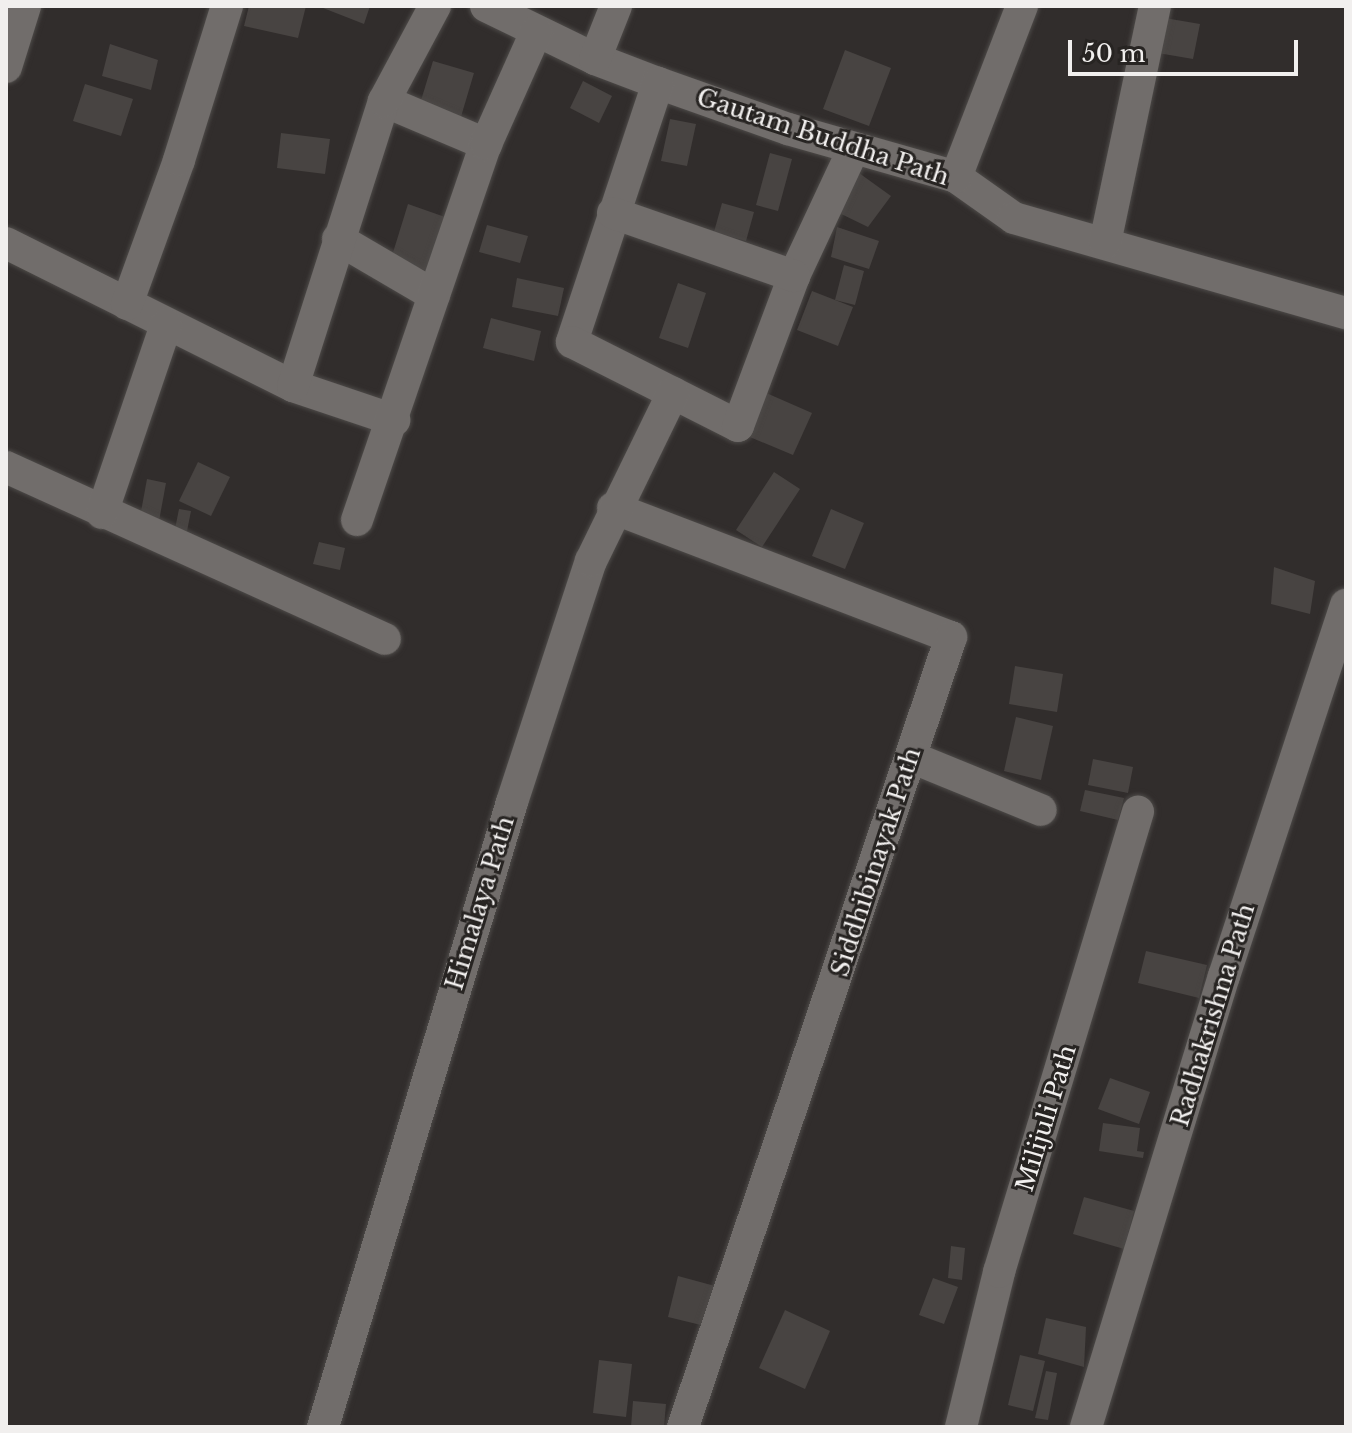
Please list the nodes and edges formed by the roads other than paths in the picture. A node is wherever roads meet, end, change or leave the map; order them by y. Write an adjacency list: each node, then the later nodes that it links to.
1 (25, 6): 10 (street)
2 (227, 6): 22 (street)
3 (435, 6): 12 (street)
4 (486, 6): 8 (street, Gautam Buddha Path)
5 (616, 6): 9 (street)
6 (1022, 6): 15 (street)
7 (1155, 6): 19 (street)
8 (536, 32): 9 (street, Gautam Buddha Path); 13 (street)
9 (595, 59): 11 (street, Gautam Buddha Path)
10 (6, 67)
11 (658, 83): 14 (street, Gautam Buddha Path); 16 (street)
12 (384, 101): 13 (street); 17 (street)
13 (486, 144): 21 (street)
14 (854, 148): 15 (street, Gautam Buddha Path); 20 (street)
15 (956, 177): 19 (street, Gautam Buddha Path)
16 (613, 213): 20 (street); 26 (street)
17 (338, 239): 21 (street); 25 (street)
18 (6, 243): 22 (street)
19 (1105, 243): 23 (street, Gautam Buddha Path)
20 (794, 276): 26 (street)
21 (434, 295): 27 (street)
22 (127, 304): 24 (street)
23 (1346, 313)
24 (166, 325): 25 (street); 30 (street)
25 (293, 386): 27 (street)
26 (673, 393): 29 (street, Himalaya Path)
27 (394, 420): 31 (street)
28 (6, 467): 30 (street)
29 (613, 508): 34 (street, Siddhibinayak Path); 37 (street, Himalaya Path)
30 (102, 513): 33 (street)
31 (357, 520)
32 (1346, 604): 40 (street, Radhakrishna Path)
33 (385, 639)
34 (911, 757): 35 (street); 38 (street, Siddhibinayak Path)
35 (1041, 810)
36 (1138, 812): 39 (street, Milijuli Path)
37 (323, 1427)
38 (683, 1427)
39 (961, 1427)
40 (1086, 1427)

